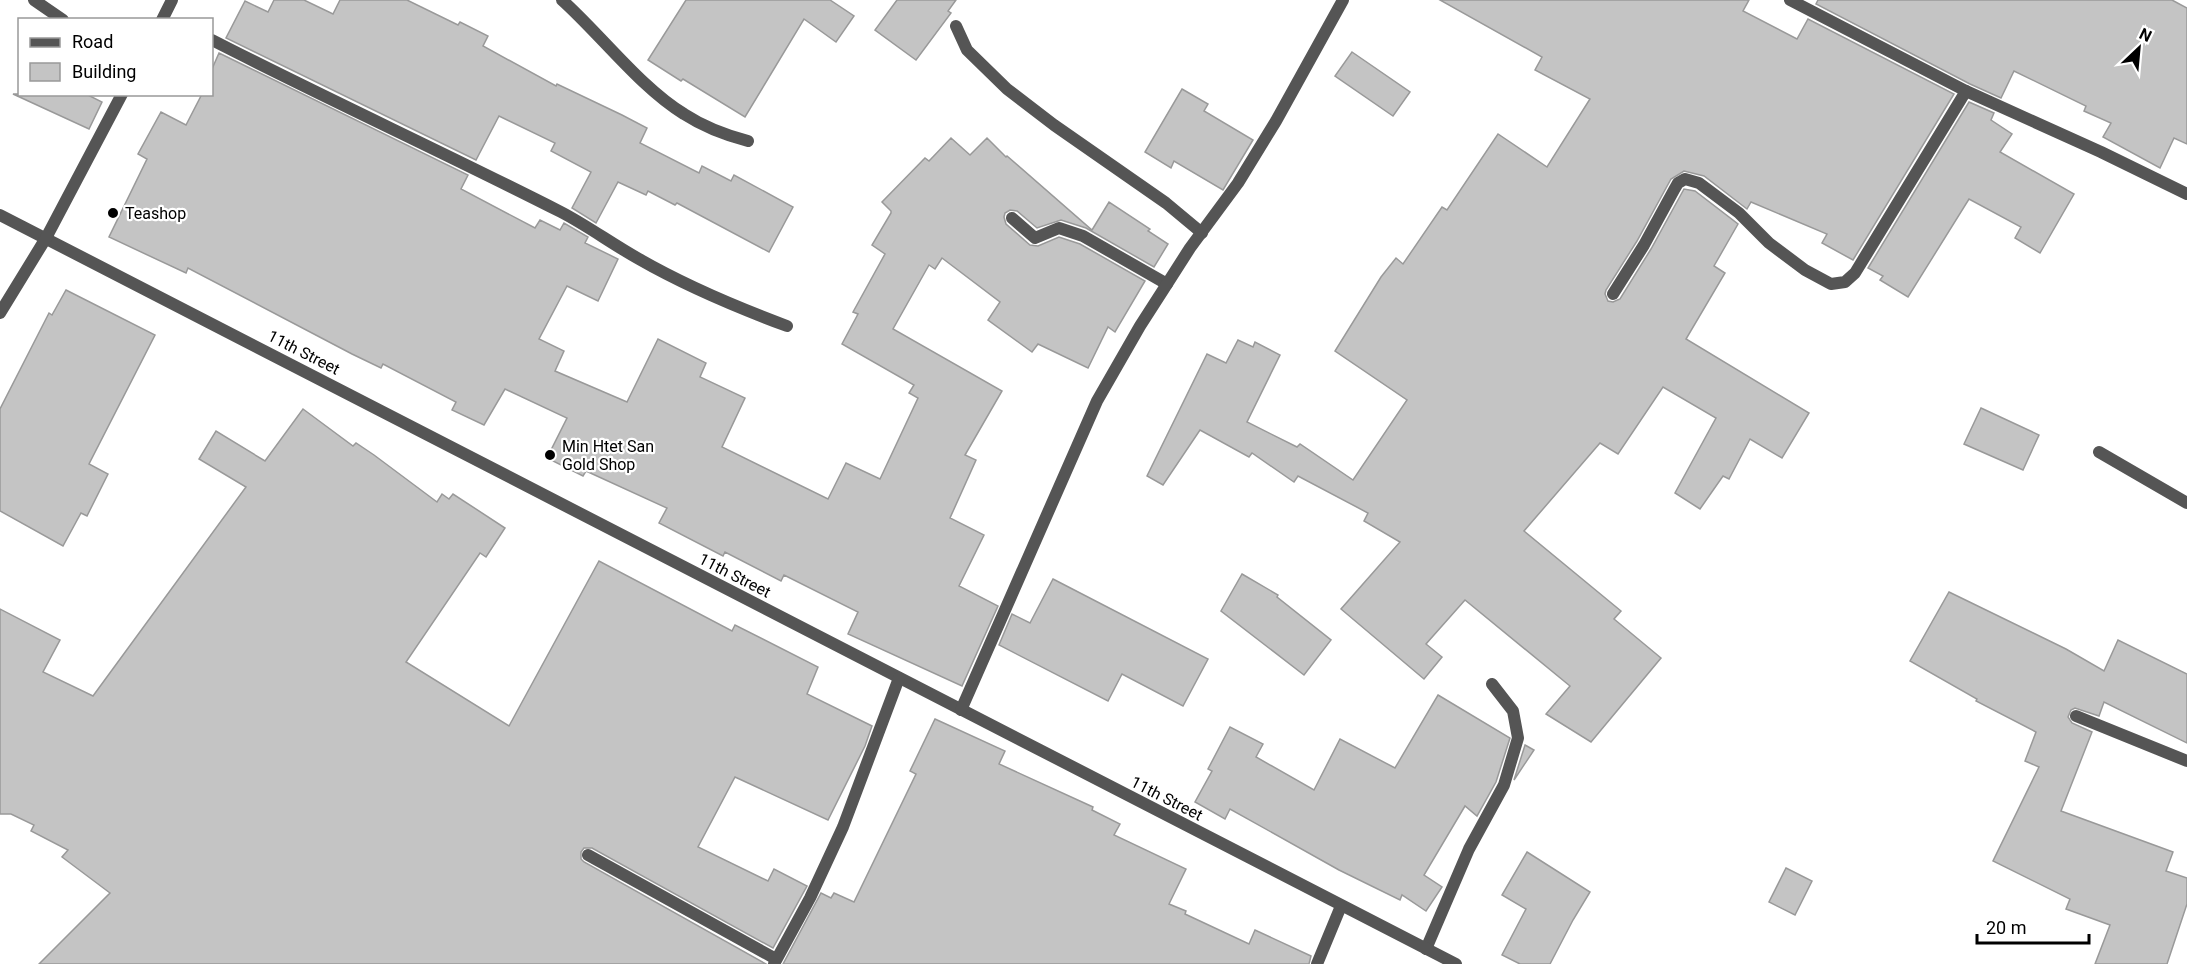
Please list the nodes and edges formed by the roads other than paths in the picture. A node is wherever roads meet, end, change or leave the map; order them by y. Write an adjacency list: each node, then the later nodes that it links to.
1 (34, 0): 6 (street)
2 (172, 0): 7 (street)
3 (562, 0): 12 (street)
4 (1342, 0): 16 (street)
5 (1790, 0): 10 (street)
6 (60, 18)
7 (166, 18)
8 (956, 26): 16 (street)
9 (213, 41): 21 (street)
10 (1966, 91): 13 (street); 19 (street)
11 (122, 96): 17 (street)
12 (748, 141)
13 (2187, 194)
14 (0, 215): 17 (street, 11th Street)
15 (1012, 218): 18 (street)
16 (1202, 232): 18 (street)
17 (46, 238): 20 (street); 24 (street, 11th Street)
18 (1167, 284): 26 (street)
19 (1612, 294)
20 (0, 313)
21 (787, 326)
22 (2100, 452): 23 (street)
23 (2187, 503)
24 (898, 678): 26 (street, 11th Street); 32 (street)
25 (1492, 684): 31 (street)
26 (961, 710): 30 (street, 11th Street)
27 (2076, 716): 28 (street)
28 (2187, 761)
29 (588, 855): 32 (street)
30 (1341, 906): 31 (street, 11th Street); 33 (street)
31 (1426, 949): 34 (street, 11th Street)
32 (775, 962)
33 (1317, 964)
34 (1456, 964)

